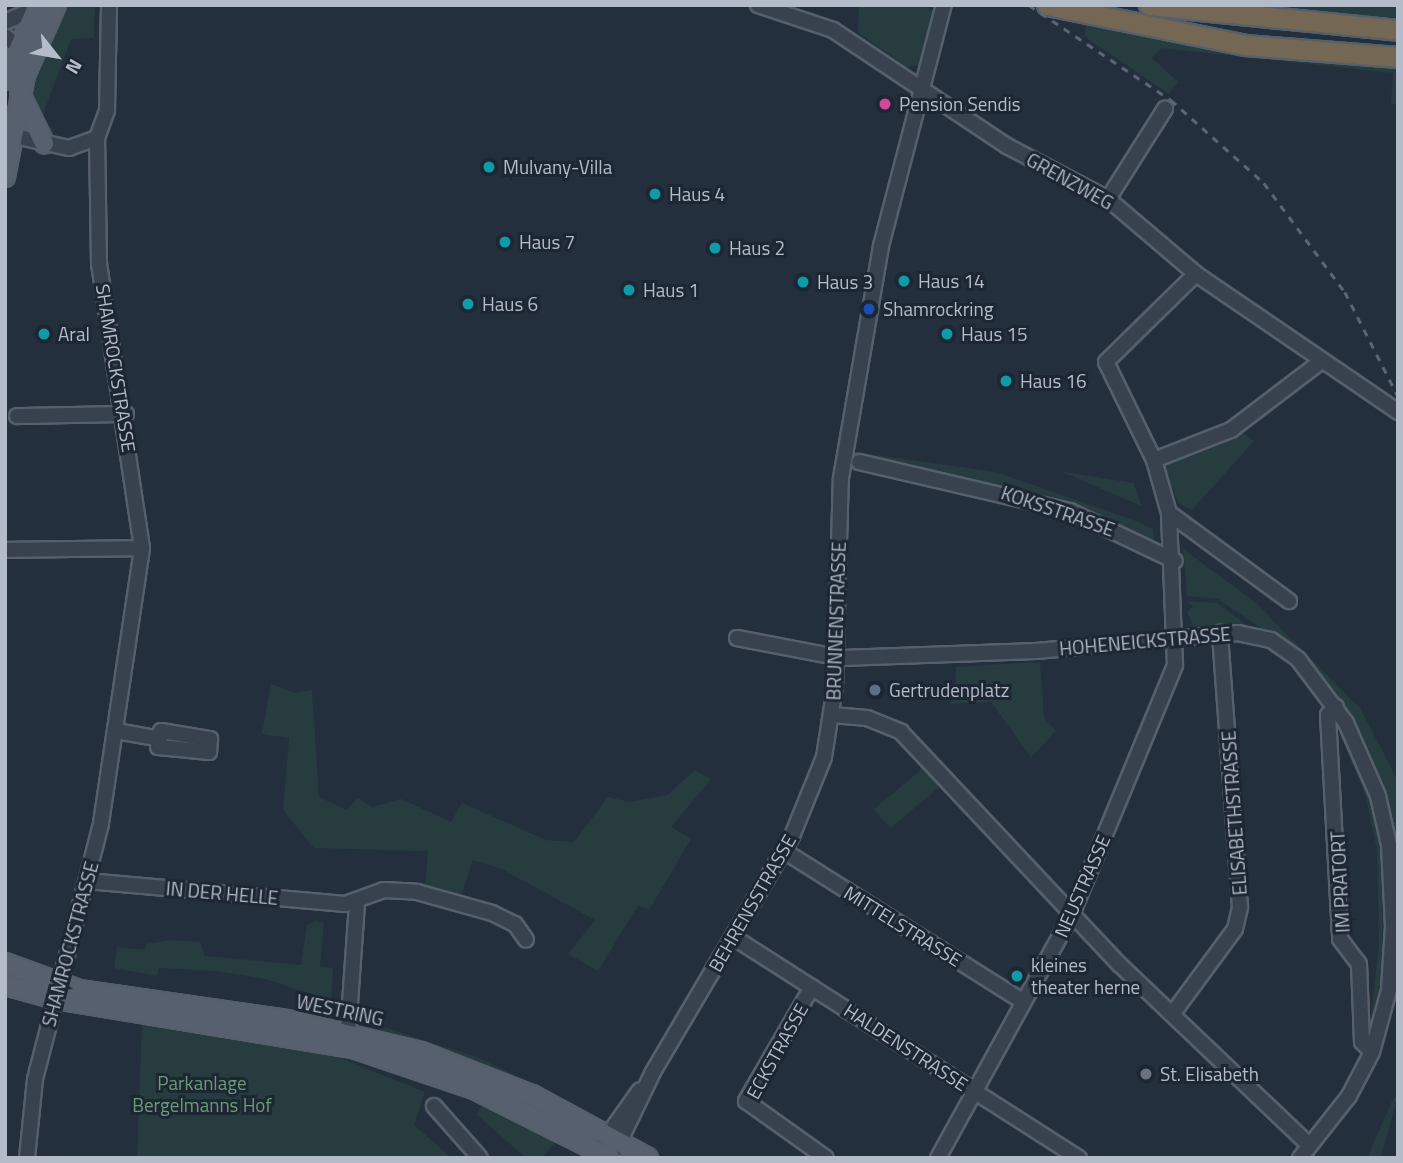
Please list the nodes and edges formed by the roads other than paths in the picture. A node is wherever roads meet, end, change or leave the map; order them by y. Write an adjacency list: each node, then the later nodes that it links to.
1 (56, 5): 16 (main road)
2 (108, 5): 19 (street, SHAMROCKSTRASSE)
3 (758, 5): 15 (street, GRENZWEG)
4 (1048, 5): 10 (highway)
5 (1149, 5): 9 (highway)
6 (37, 7): 8 (street); 11 (main road)
7 (942, 12): 15 (street, BRUNNENSTRASSE)
8 (5, 22)
9 (1398, 30)
10 (1200, 35): 12 (highway); 13 (highway)
11 (12, 42): 14 (main road)
12 (1398, 46)
13 (1398, 57)
14 (5, 80)
15 (924, 90): 22 (street, GRENZWEG); 38 (street, BRUNNENSTRASSE)
16 (20, 94): 18 (main road); 20 (main road)
17 (1165, 109): 22 (street)
18 (8, 134): 20 (street); 21 (main road)
19 (97, 138): 20 (street); 26 (street, SHAMROCKSTRASSE)
20 (44, 143)
21 (5, 177)
22 (1108, 199): 23 (street, GRENZWEG)
23 (1196, 274): 24 (street, GRENZWEG); 28 (street)
24 (1319, 363): 25 (street, GRENZWEG); 28 (street)
25 (1398, 412)
26 (126, 414): 27 (street); 31 (street, SHAMROCKSTRASSE)
27 (17, 416)
28 (1154, 460): 30 (street)
29 (859, 463): 33 (street, KOKSSTRASSE)
30 (1168, 513): 33 (street); 34 (street)
31 (142, 548): 32 (street); 41 (street, SHAMROCKSTRASSE)
32 (5, 550)
33 (1175, 561): 37 (street)
34 (1289, 601)
35 (1220, 633): 37 (street, HOHENEICKSTRASSE); 39 (street, HOHENEICKSTRASSE); 55 (street, ELISABETHSTRASSE)
36 (737, 638): 38 (street, HOHENEICKSTRASSE)
37 (1178, 638): 38 (street, HOHENEICKSTRASSE); 46 (street, NEUSTRASSE)
38 (836, 657): 40 (street, BRUNNENSTRASSE)
39 (1336, 707): 47 (street, HOHENEICKSTRASSE); 57 (street, IM PRATORT)
40 (832, 715): 43 (street, BEHRENSSTRASSE); 46 (street, BRUNNENSTRASSE)
41 (116, 731): 42 (street); 44 (street, SHAMROCKSTRASSE)
42 (156, 738)
43 (784, 851): 48 (street, BEHRENSSTRASSE); 54 (street, MITTELSTRASSE)
44 (87, 881): 45 (street, IN DER HELLE); 53 (street, SHAMROCKSTRASSE)
45 (357, 904): 49 (street, IN DER HELLE); 56 (street)
46 (1072, 914): 54 (street, NEUSTRASSE); 55 (street, BRUNNENSTRASSE)
47 (1395, 926): 57 (street, HOHENEICKSTRASSE)
48 (733, 937): 52 (street, HALDENSTRASSE); 61 (street, BEHRENSSTRASSE)
49 (526, 940)
50 (5, 963): 53 (main road, WESTRING)
51 (5, 985): 53 (main road, WESTRING)
52 (813, 987): 58 (street, HALDENSTRASSE); 65 (street, ECKSTRASSE)
53 (58, 992): 56 (main road, WESTRING); 61 (main road, WESTRING); 62 (street, SHAMROCKSTRASSE)
54 (1023, 1001): 58 (street, NEUSTRASSE)
55 (1173, 1013): 60 (street, BRUNNENSTRASSE)
56 (348, 1032): 61 (main road, WESTRING)
57 (1372, 1052): 60 (street, HOHENEICKSTRASSE)
58 (975, 1091): 66 (street, NEUSTRASSE); 67 (street, HALDENSTRASSE)
59 (434, 1106): 63 (street)
60 (1310, 1146): 68 (street, HOHENEICKSTRASSE)
61 (607, 1151): 64 (main road, WESTRING)
62 (27, 1158)
63 (480, 1158)
64 (648, 1158)
65 (826, 1158)
66 (938, 1158)
67 (1079, 1158)
68 (1300, 1158)

